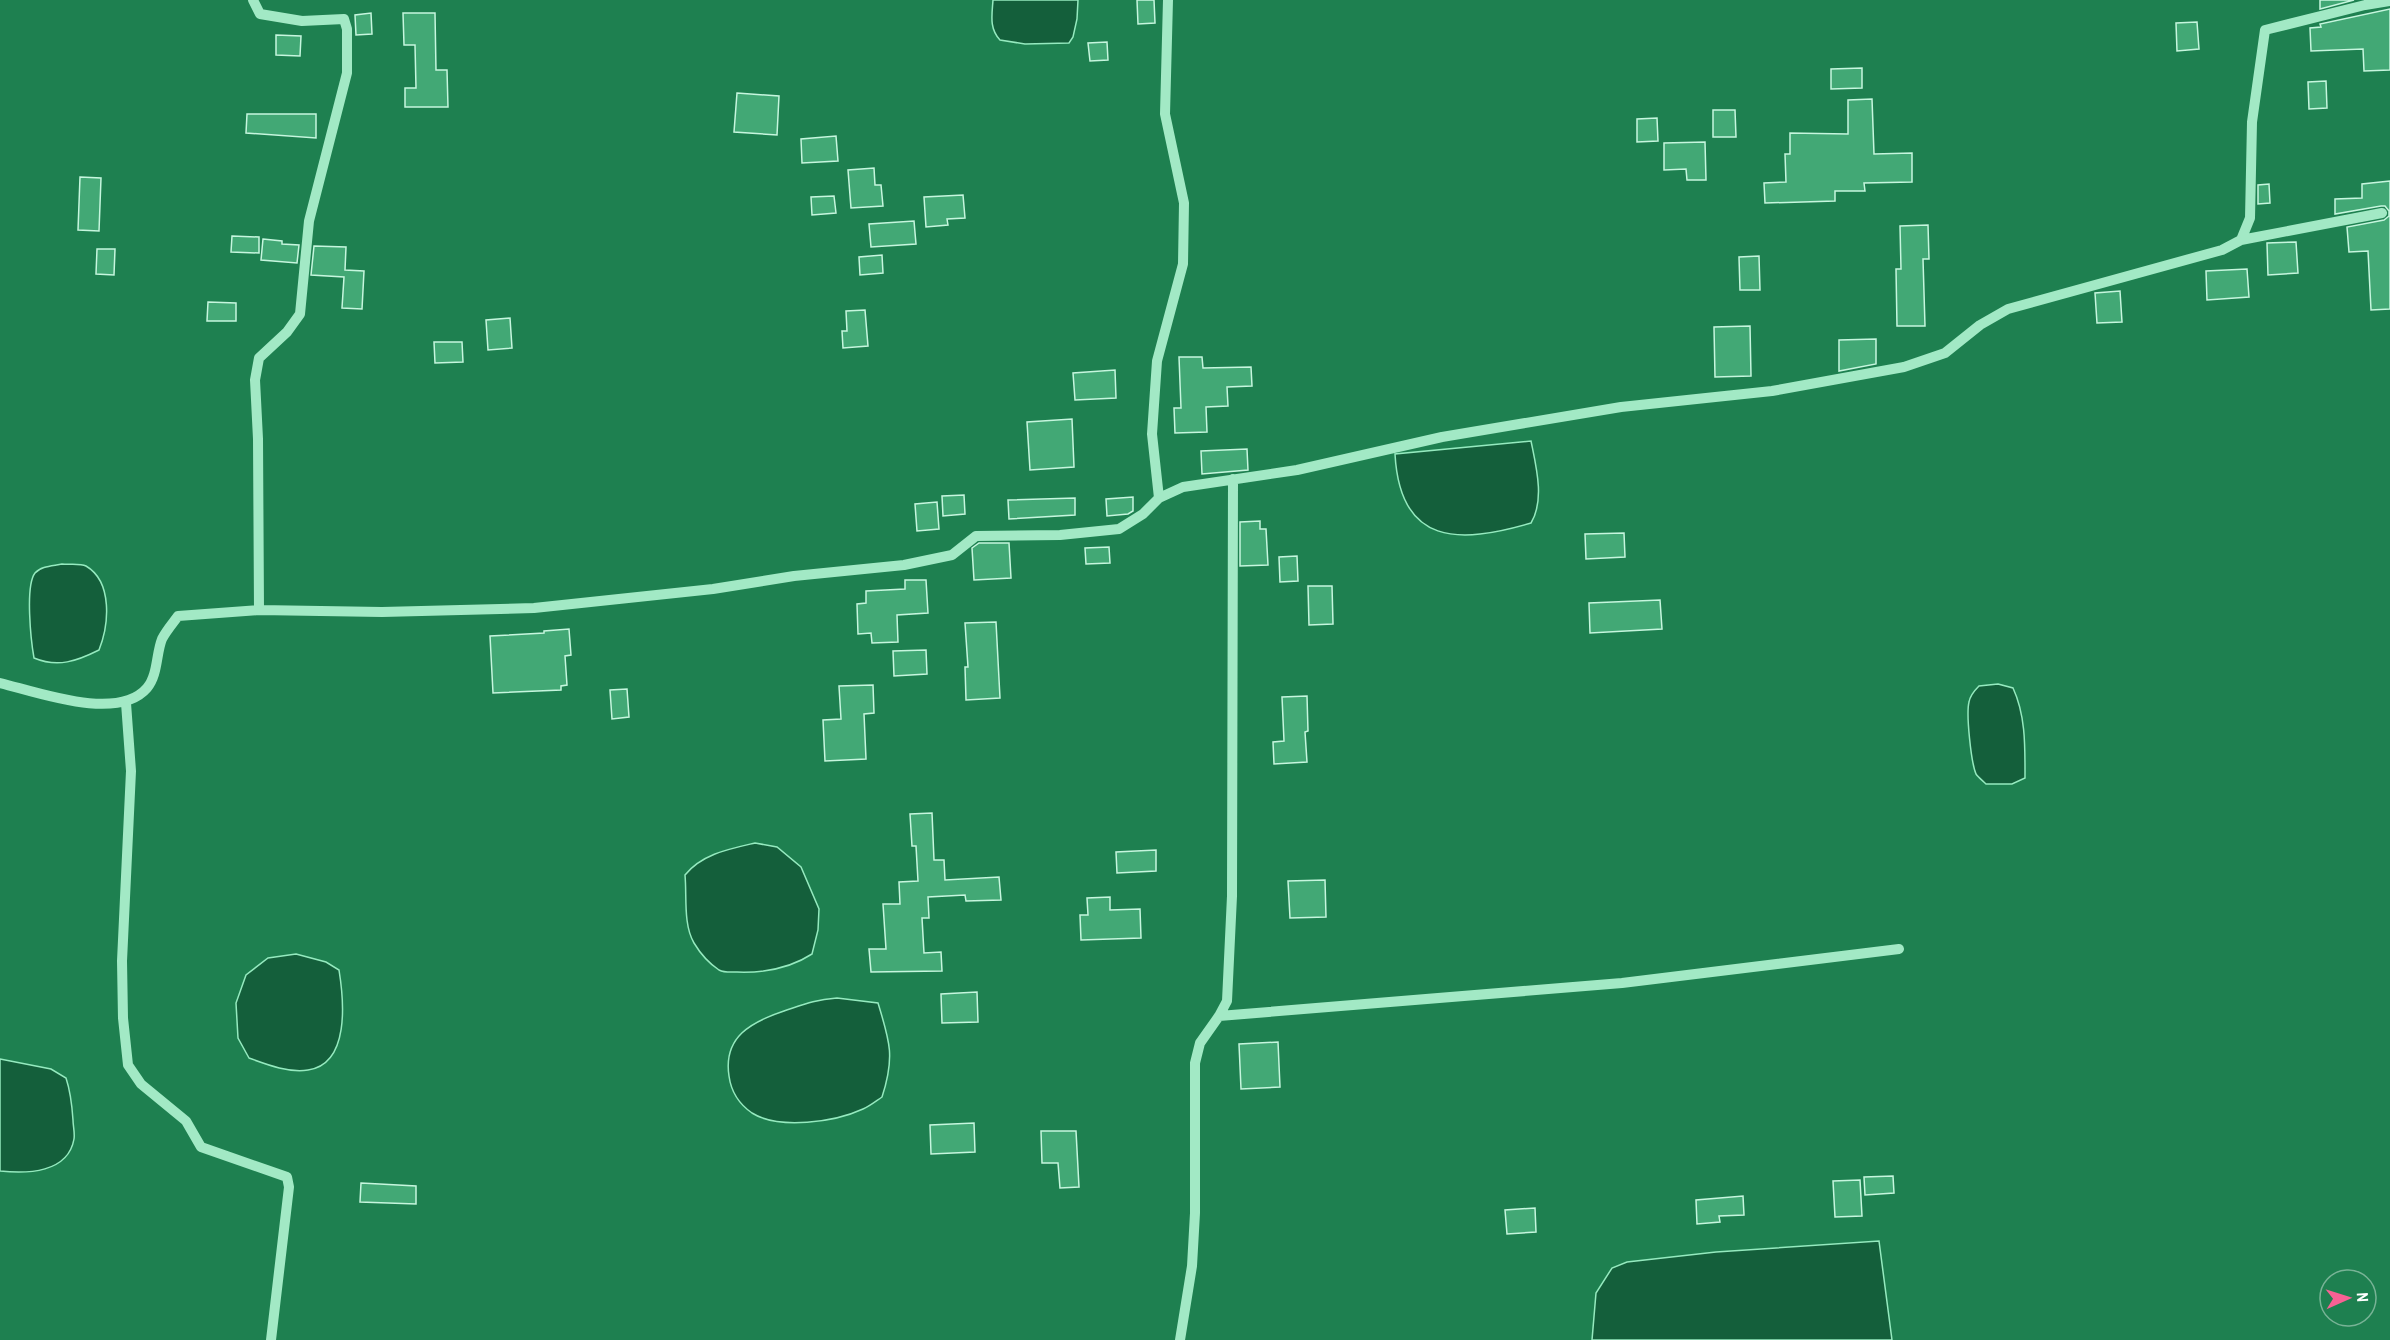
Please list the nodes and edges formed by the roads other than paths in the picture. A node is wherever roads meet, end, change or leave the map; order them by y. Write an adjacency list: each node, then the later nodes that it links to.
1 (253, 0): 8 (street)
2 (1168, 0): 7 (street)
3 (2390, 1): 5 (street)
4 (2382, 213): 5 (street)
5 (2241, 240): 6 (street)
6 (1233, 479): 7 (street); 12 (street)
7 (1159, 498): 8 (street)
8 (259, 610): 10 (street)
9 (0, 683): 10 (street)
10 (126, 703): 13 (street)
11 (1899, 949): 12 (street)
12 (1219, 1016): 14 (street)
13 (271, 1340)
14 (1180, 1340)

